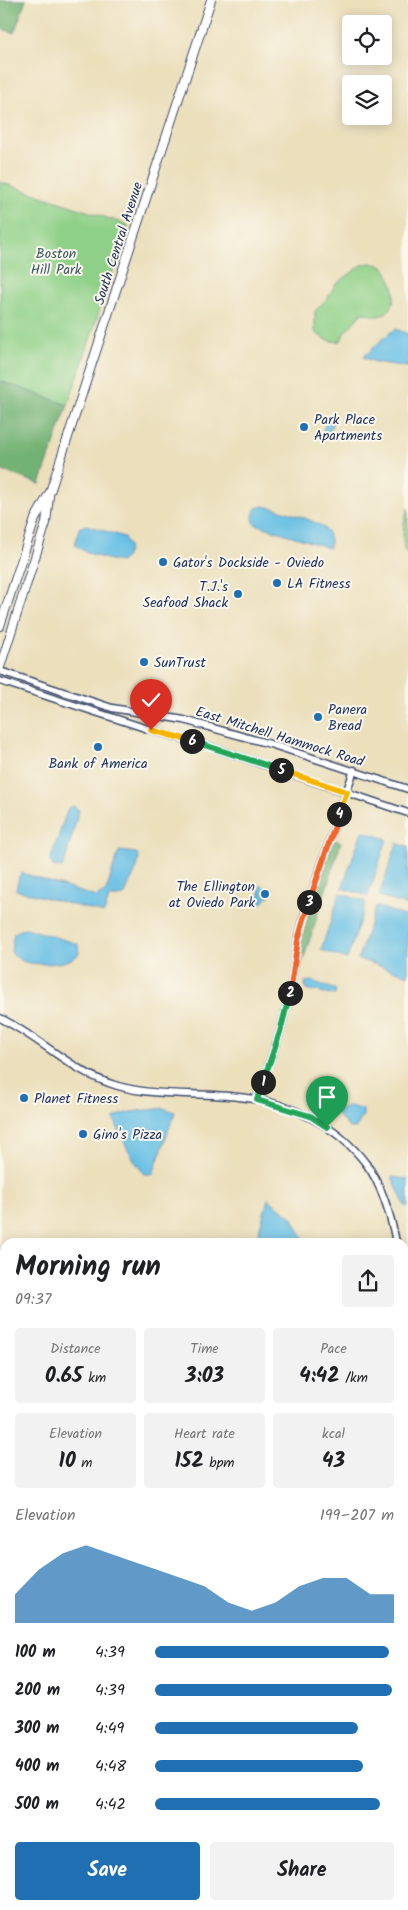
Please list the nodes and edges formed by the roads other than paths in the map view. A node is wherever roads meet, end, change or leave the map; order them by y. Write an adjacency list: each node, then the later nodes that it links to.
1 (211, 1): 2 (main road, South Central Avenue)
2 (50, 492): 3 (main road, South Central Avenue); 4 (main road, South Central Avenue)
3 (0, 626)
4 (0, 667)
5 (0, 671): 7 (street, East Mitchell Hammock Road)
6 (0, 682): 9 (street)
7 (354, 770): 8 (street, East Mitchell Hammock Road); 9 (street)
8 (408, 789)
9 (347, 792): 10 (street); 12 (street)
10 (408, 813)
11 (0, 1018): 12 (street)
12 (257, 1100): 13 (street)
13 (395, 1238)

